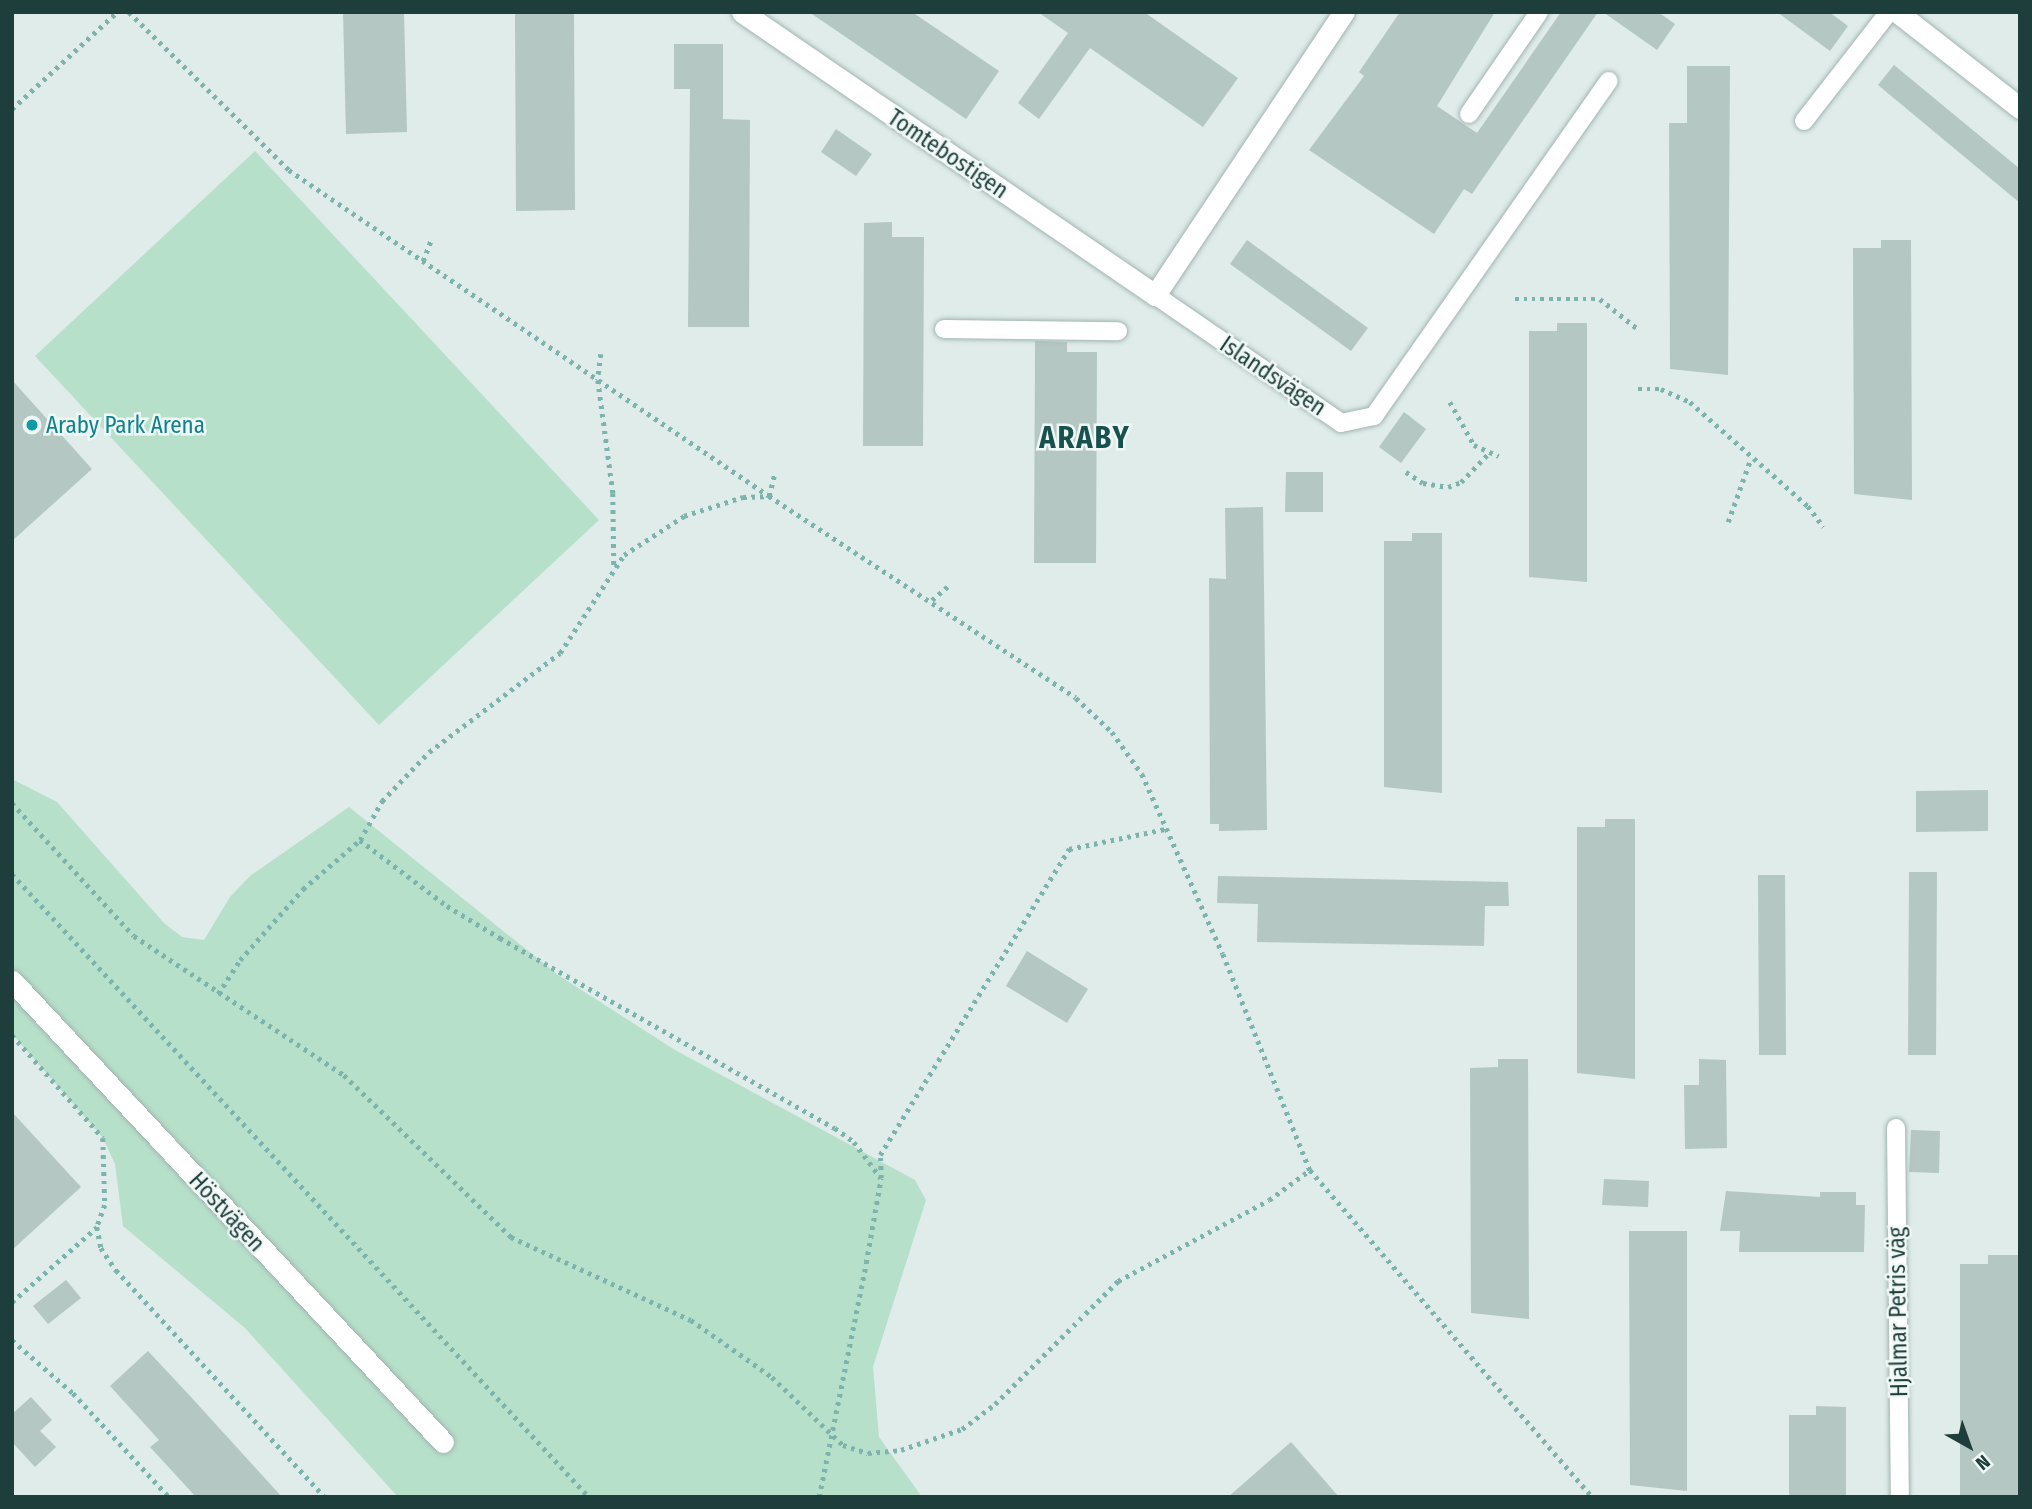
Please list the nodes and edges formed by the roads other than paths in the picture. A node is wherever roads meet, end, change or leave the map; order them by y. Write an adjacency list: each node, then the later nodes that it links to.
1 (742, 12): 10 (street, Tomtebostigen)
2 (1344, 12): 10 (street)
3 (1539, 12): 8 (lane)
4 (1889, 12): 9 (lane)
5 (1897, 12): 7 (street)
6 (1609, 81): 10 (lane, Islandsvägen)
7 (2020, 108)
8 (1469, 114)
9 (1804, 121)
10 (1155, 295)
11 (944, 329): 12 (lane)
12 (1118, 331)
13 (12, 981): 15 (street, Höstvägen)
14 (1896, 1128): 16 (lane, Hjalmar Petris väg)
15 (443, 1442)
16 (1900, 1497)

